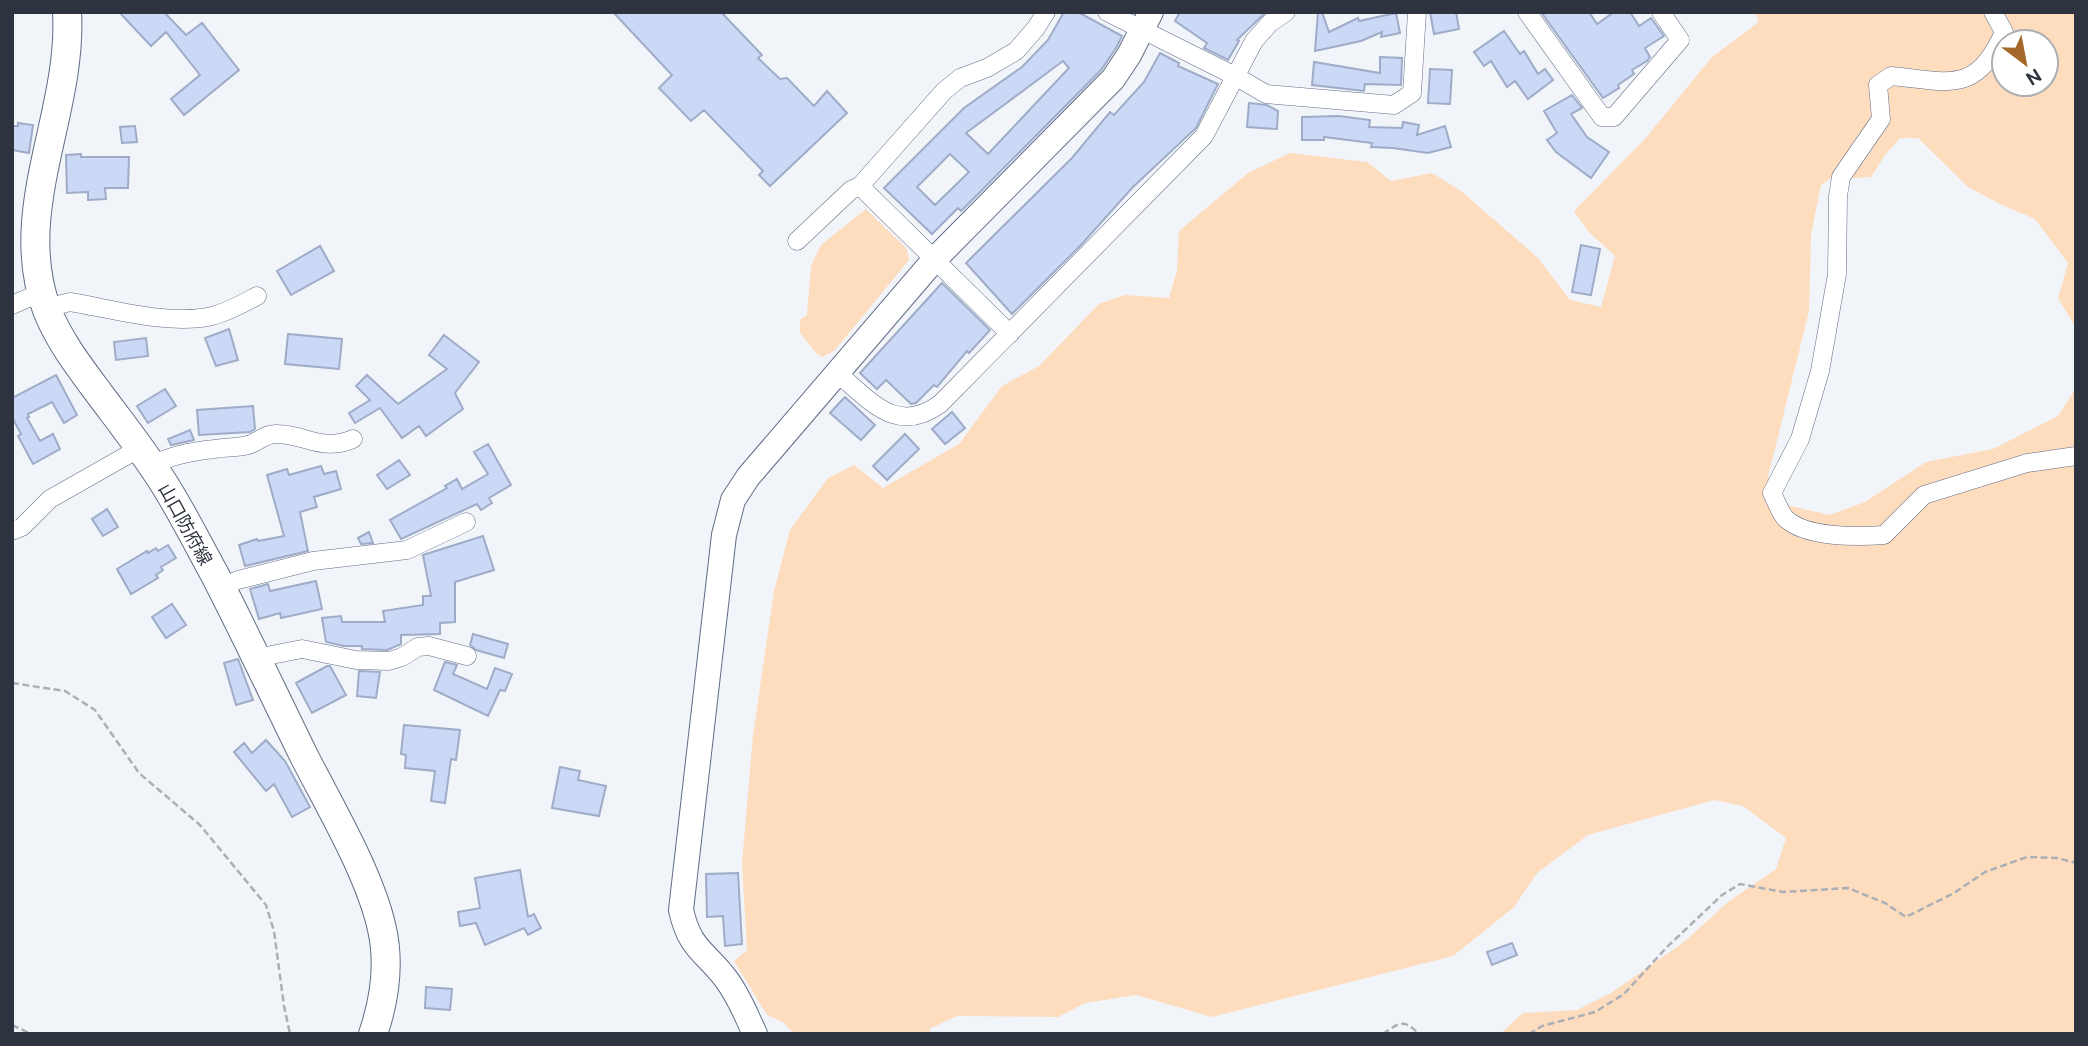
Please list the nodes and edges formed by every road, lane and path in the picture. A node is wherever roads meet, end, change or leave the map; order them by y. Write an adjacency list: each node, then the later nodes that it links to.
1 (67, 12): 15 (main road, 山口防府線)
2 (1046, 12): 11 (street)
3 (1107, 12): 9 (street)
4 (1286, 12): 10 (street)
5 (1417, 12): 10 (street)
6 (1527, 12): 7 (street)
7 (1661, 12)
8 (1993, 12): 21 (street)
9 (1146, 21): 10 (street); 13 (street)
10 (1235, 76): 17 (street)
11 (860, 186): 12 (street); 13 (street)
12 (797, 241)
13 (934, 260): 17 (street); 18 (street)
14 (257, 296): 15 (street)
15 (45, 301): 16 (street); 20 (main road, 山口防府線)
16 (12, 305)
17 (1010, 334): 18 (street)
18 (836, 372): 33 (street)
19 (353, 439): 20 (street)
20 (146, 456): 23 (street); 24 (main road, 山口防府線)
21 (2076, 456)
22 (466, 523): 24 (street)
23 (12, 531)
24 (221, 587): 26 (main road, 山口防府線)
25 (467, 656): 26 (street)
26 (256, 658): 32 (main road, 山口防府線)
27 (12, 683): 31 (path)
28 (2076, 863): 36 (path)
29 (12, 1025): 30 (path)
30 (31, 1034)
31 (290, 1034)
32 (373, 1034)
33 (755, 1034)
34 (1384, 1034): 35 (path)
35 (1419, 1034)
36 (1529, 1034)

